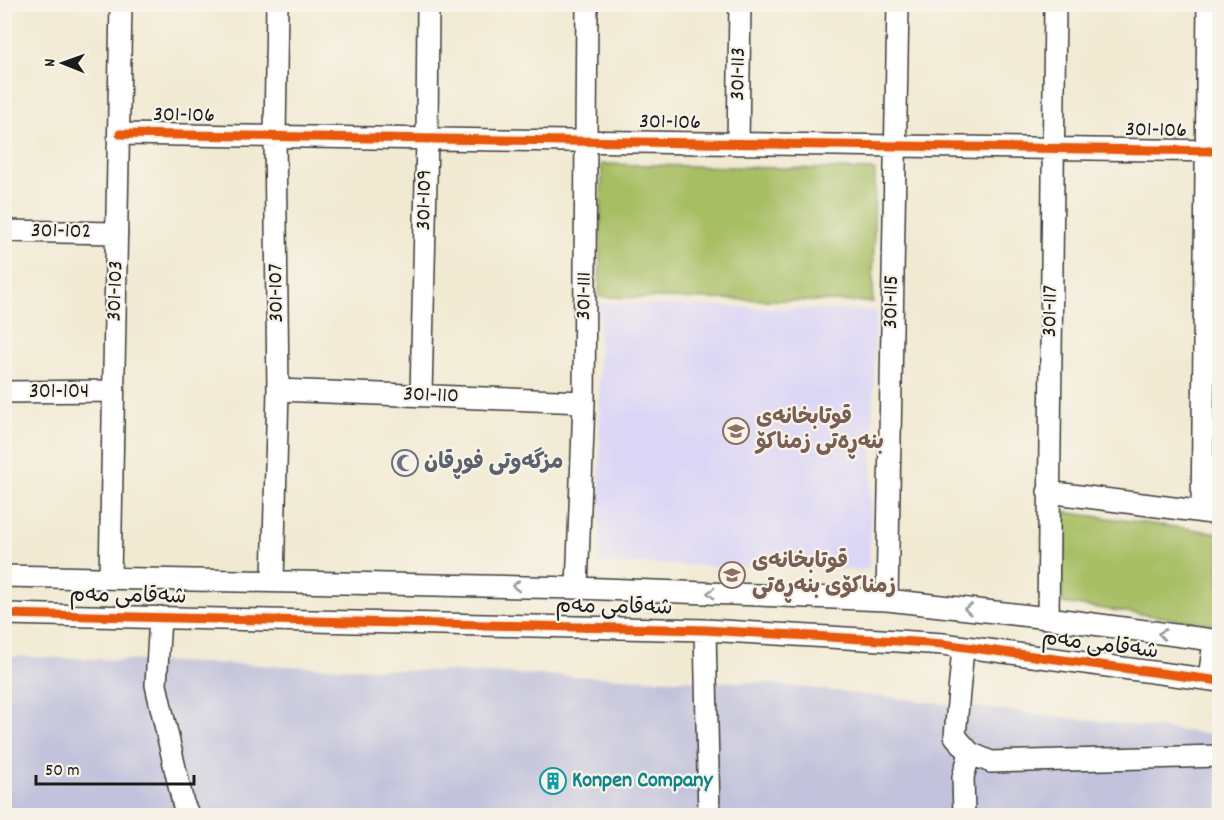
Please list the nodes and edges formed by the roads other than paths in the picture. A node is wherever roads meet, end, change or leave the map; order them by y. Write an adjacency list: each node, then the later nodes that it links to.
1 (121, 4): 9 (street, 301-103)
2 (277, 4): 10 (street, 301-107)
3 (428, 4): 11 (street, 301-109)
4 (587, 4): 12 (street, 301-111)
5 (740, 4): 13 (street, 301-113)
6 (898, 4): 14 (street, 301-115)
7 (1055, 4): 15 (street, 301-117)
8 (1208, 4): 16 (street)
9 (120, 135): 10 (street, 301-106); 18 (street, 301-103)
10 (275, 137): 11 (street, 301-106); 19 (street, 301-107)
11 (427, 139): 12 (street, 301-106); 22 (street, 301-109)
12 (586, 141): 13 (street, 301-106); 23 (street, 301-111)
13 (738, 144): 14 (street, 301-106)
14 (895, 146): 15 (street, 301-106); 30 (street, 301-115)
15 (1053, 149): 16 (street, 301-106); 24 (street, 301-117)
16 (1213, 151): 25 (street)
17 (4, 231): 18 (street, 301-102)
18 (117, 233): 20 (street, 301-103)
19 (278, 390): 22 (street, 301-110); 28 (street, 301-107)
20 (113, 391): 21 (street, 301-104); 27 (street, 301-103)
21 (4, 392)
22 (421, 396): 23 (street, 301-110)
23 (584, 402): 29 (street, 301-111)
24 (1048, 492): 25 (street); 33 (street, 301-117)
25 (1211, 513)
26 (4, 576): 27 (street, شەقامی مەم)
27 (110, 578): 28 (street, شەقامی مەم)
28 (273, 581): 29 (street, شەقامی مەم, one-way to 28)
29 (577, 588): 30 (street, شەقامی مەم, one-way to 29)
30 (887, 600): 33 (street, شەقامی مەم, one-way to 30)
31 (4, 614): 32 (street, شەقامی مەم)
32 (160, 617): 34 (street, شەقامی مەم); 40 (street)
33 (1048, 618): 35 (street, شەقامی مەم, one-way to 33)
34 (705, 630): 36 (street, شەقامی مەم); 41 (street)
35 (1216, 641): 37 (street)
36 (963, 648): 37 (street, شەقامی مەم); 38 (street)
37 (1214, 680)
38 (970, 753): 39 (street); 42 (street)
39 (1220, 756)
40 (189, 816)
41 (709, 816)
42 (964, 816)

